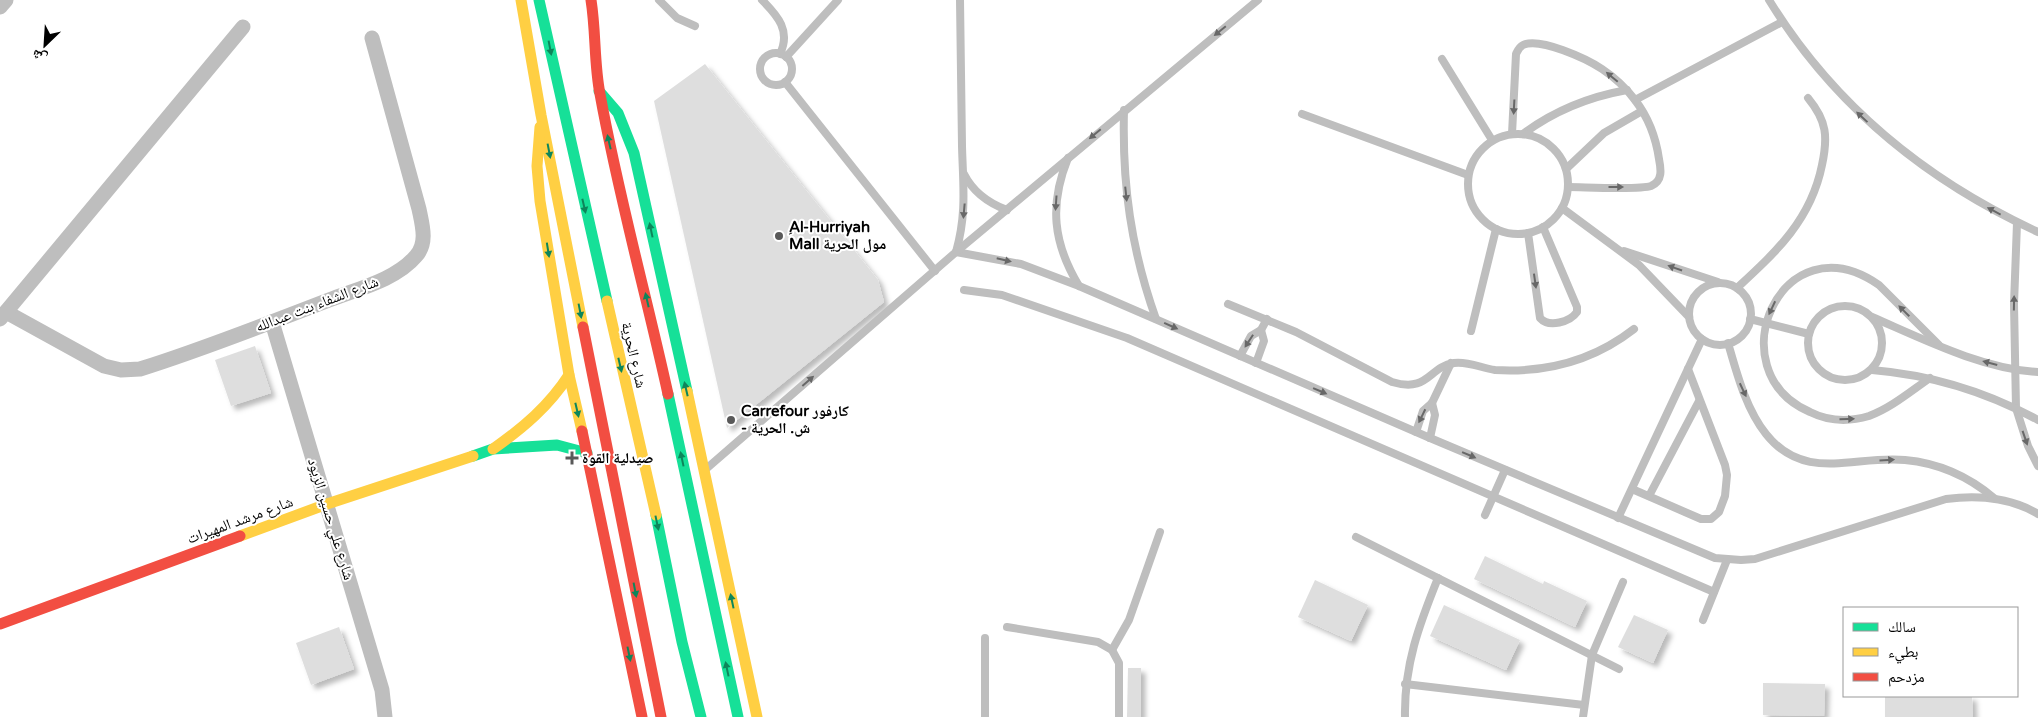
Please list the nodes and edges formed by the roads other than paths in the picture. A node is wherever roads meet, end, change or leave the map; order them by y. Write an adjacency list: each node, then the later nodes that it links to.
1 (6, 0): 11 (street)
2 (521, 0): 26 (main road)
3 (539, 0): 111 (main road, شارع الحرية, one-way to 111)
4 (591, 0): 20 (main road, شارع الحرية)
5 (659, 0): 13 (lane)
6 (762, 0): 16 (lane)
7 (838, 0): 16 (lane)
8 (960, 0): 32 (lane)
9 (1258, 0): 23 (lane, one-way to 23)
10 (1769, 0): 12 (lane)
11 (0, 7)
12 (1782, 22): 22 (lane); 37 (lane, one-way to 12)
13 (695, 26)
14 (243, 27): 50 (street, شارع الشفاء بنت عبدالله)
15 (372, 38): 56 (street, شارع الشفاء بنت عبدالله)
16 (783, 56): 18 (lane); 18 (lane)
17 (1442, 59): 29 (lane)
18 (785, 82): 44 (lane)
19 (1627, 90): 22 (lane); 27 (lane, one-way to 27); 28 (lane)
20 (599, 91): 84 (main road, one-way to 20); 112 (main road, شارع الحرية, one-way to 20)
21 (1808, 98): 47 (lane)
22 (1635, 100): 24 (lane)
23 (1124, 110): 30 (lane, one-way to 30); 53 (lane, one-way to 53)
24 (1642, 111): 31 (lane); 34 (lane, one-way to 24)
25 (1302, 114): 33 (lane)
26 (541, 115): 72 (main road, one-way to 72); 110 (main road, one-way to 110)
27 (1512, 134): 28 (lane); 29 (lane)
28 (1523, 134): 31 (lane)
29 (1492, 140): 33 (lane)
30 (1069, 156): 36 (lane); 46 (lane, one-way to 46)
31 (1566, 169): 34 (lane)
32 (962, 170): 36 (lane); 43 (lane, one-way to 43)
33 (1468, 175): 39 (lane)
34 (1568, 187): 35 (lane)
35 (1562, 208): 38 (lane); 42 (lane)
36 (1007, 210): 43 (lane)
37 (2017, 222): 40 (lane); 70 (lane, one-way to 37)
38 (1543, 227): 41 (lane); 41 (lane, one-way to 38)
39 (1496, 229): 41 (lane); 60 (lane)
40 (2038, 232)
41 (1528, 233)
42 (1620, 249): 45 (lane, one-way to 42); 51 (lane)
43 (956, 252): 44 (lane); 46 (lane, one-way to 46)
44 (936, 271): 84 (lane, one-way to 44)
45 (1721, 283): 47 (lane); 51 (lane)
46 (1080, 286): 53 (lane)
47 (1737, 288): 55 (lane)
48 (964, 290): 86 (lane)
49 (1228, 304): 54 (lane)
50 (3, 315): 56 (street, شارع الشفاء بنت عبدالله)
51 (1689, 317): 62 (lane)
52 (1871, 317): 61 (lane); 64 (lane); 69 (lane)
53 (1156, 319): 65 (lane, one-way to 65)
54 (1267, 319): 59 (lane); 67 (lane)
55 (1750, 319): 57 (lane); 63 (lane)
56 (272, 322): 89 (street, شارع علي حسين الزيود)
57 (1766, 323): 61 (lane); 64 (lane, one-way to 57); 73 (lane, one-way to 73)
58 (1634, 329): 67 (lane)
59 (1261, 330): 65 (lane, one-way to 65); 66 (lane)
60 (1472, 331)
61 (1808, 334): 69 (lane)
62 (1702, 339): 63 (lane); 68 (lane)
63 (1728, 344): 88 (lane, one-way to 88)
64 (1939, 345): 70 (lane, one-way to 64)
65 (1240, 356): 66 (lane)
66 (1256, 362): 78 (lane, one-way to 78)
67 (1451, 363): 75 (lane)
68 (1688, 369): 74 (lane); 85 (lane)
69 (1872, 370): 73 (lane)
70 (2015, 370): 71 (lane); 76 (lane)
71 (2038, 372)
72 (569, 374): 80 (main road, شارع مرشد المهيرات); 81 (main road, one-way to 81)
73 (1930, 378): 76 (lane)
74 (1699, 401): 87 (lane); 87 (lane)
75 (1432, 403): 78 (lane, one-way to 78); 79 (lane)
76 (2016, 408): 77 (lane); 82 (lane, one-way to 82)
77 (2038, 420)
78 (1416, 432): 79 (lane)
79 (1430, 438): 83 (lane, one-way to 83)
80 (493, 449): 81 (main road, شارع مرشد المهيرات); 89 (main road, شارع مرشد المهيرات)
81 (587, 453): 109 (main road, one-way to 109)
82 (2038, 466)
83 (1505, 470): 86 (lane); 92 (lane)
84 (705, 471): 113 (main road, one-way to 84)
85 (1632, 489): 87 (lane); 92 (lane)
86 (1493, 496): 91 (lane); 98 (lane)
87 (1649, 496)
88 (1995, 498): 90 (lane); 95 (lane)
89 (327, 504): 100 (main road, شارع مرشد المهيرات); 108 (street, شارع علي حسين الزيود)
90 (2038, 514)
91 (1485, 516)
92 (1618, 518): 95 (lane)
93 (1160, 532): 103 (lane)
94 (1356, 537): 96 (lane)
95 (1727, 560): 98 (lane)
96 (1438, 578): 104 (lane); 106 (lane)
97 (1623, 582): 104 (lane)
98 (1714, 592): 99 (lane)
99 (1703, 620)
100 (0, 624)
101 (1007, 627): 103 (lane)
102 (985, 638): 114 (lane)
103 (1112, 650): 115 (lane)
104 (1592, 655): 105 (lane); 107 (lane)
105 (1620, 668)
106 (1405, 684): 107 (lane); 116 (lane)
107 (1584, 705): 117 (lane)
108 (386, 717)
109 (642, 717)
110 (661, 717)
111 (701, 717)
112 (738, 717)
113 (757, 717)
114 (985, 717)
115 (1119, 717)
116 (1405, 717)
117 (1584, 717)

